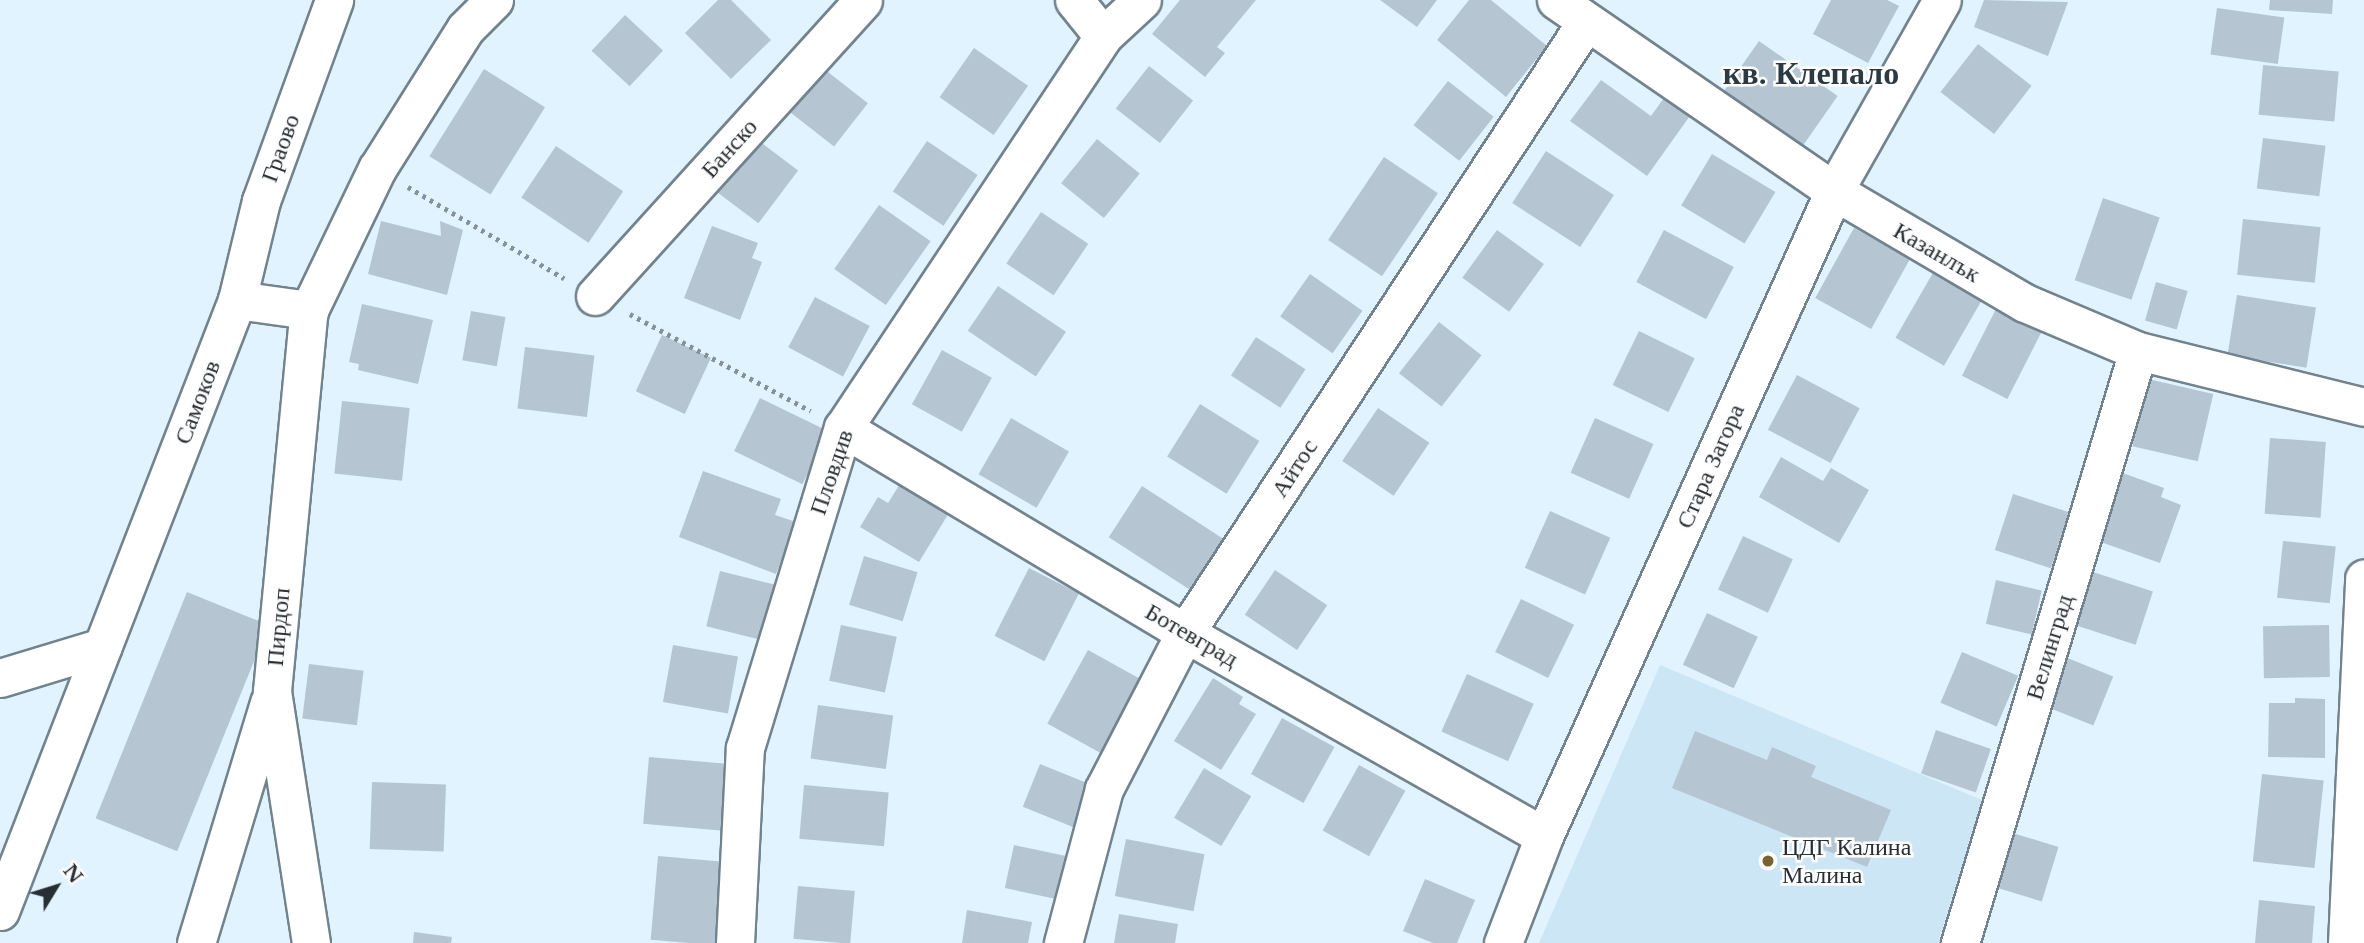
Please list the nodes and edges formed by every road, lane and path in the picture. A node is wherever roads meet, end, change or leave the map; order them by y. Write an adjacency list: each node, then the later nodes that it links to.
1 (334, 0): 12 (street, Граово)
2 (494, 0): 13 (street)
3 (863, 0): 11 (street, Банско)
4 (1074, 0): 9 (street)
5 (1142, 0): 9 (street, Пловдив)
6 (1556, 0): 8 (street, Казанлък)
7 (1942, 0): 10 (street, Стара Загора)
8 (1586, 22): 10 (street, Казанлък); 18 (street, Айтос)
9 (1103, 36): 16 (street, Пловдив)
10 (1834, 191): 14 (street, Казанлък); 22 (street, Стара Загора)
11 (595, 296)
12 (237, 300): 13 (street); 19 (street, Самоков)
13 (309, 310): 21 (street, Пирдоп)
14 (2138, 351): 15 (street, Казанлък); 29 (street, Велинград)
15 (2364, 407)
16 (843, 428): 18 (street, Ботевград); 26 (street, Пловдив)
17 (2364, 578): 30 (street)
18 (1185, 633): 22 (street, Ботевград); 27 (street, Айтос)
19 (102, 647): 20 (street); 23 (street, Самоков)
20 (0, 678)
21 (272, 691): 24 (street); 25 (street, Пирдоп)
22 (1544, 836): 28 (street, Стара Загора)
23 (0, 911)
24 (197, 943)
25 (311, 943)
26 (735, 943)
27 (1063, 943)
28 (1503, 943)
29 (1959, 943)
30 (2347, 943)

